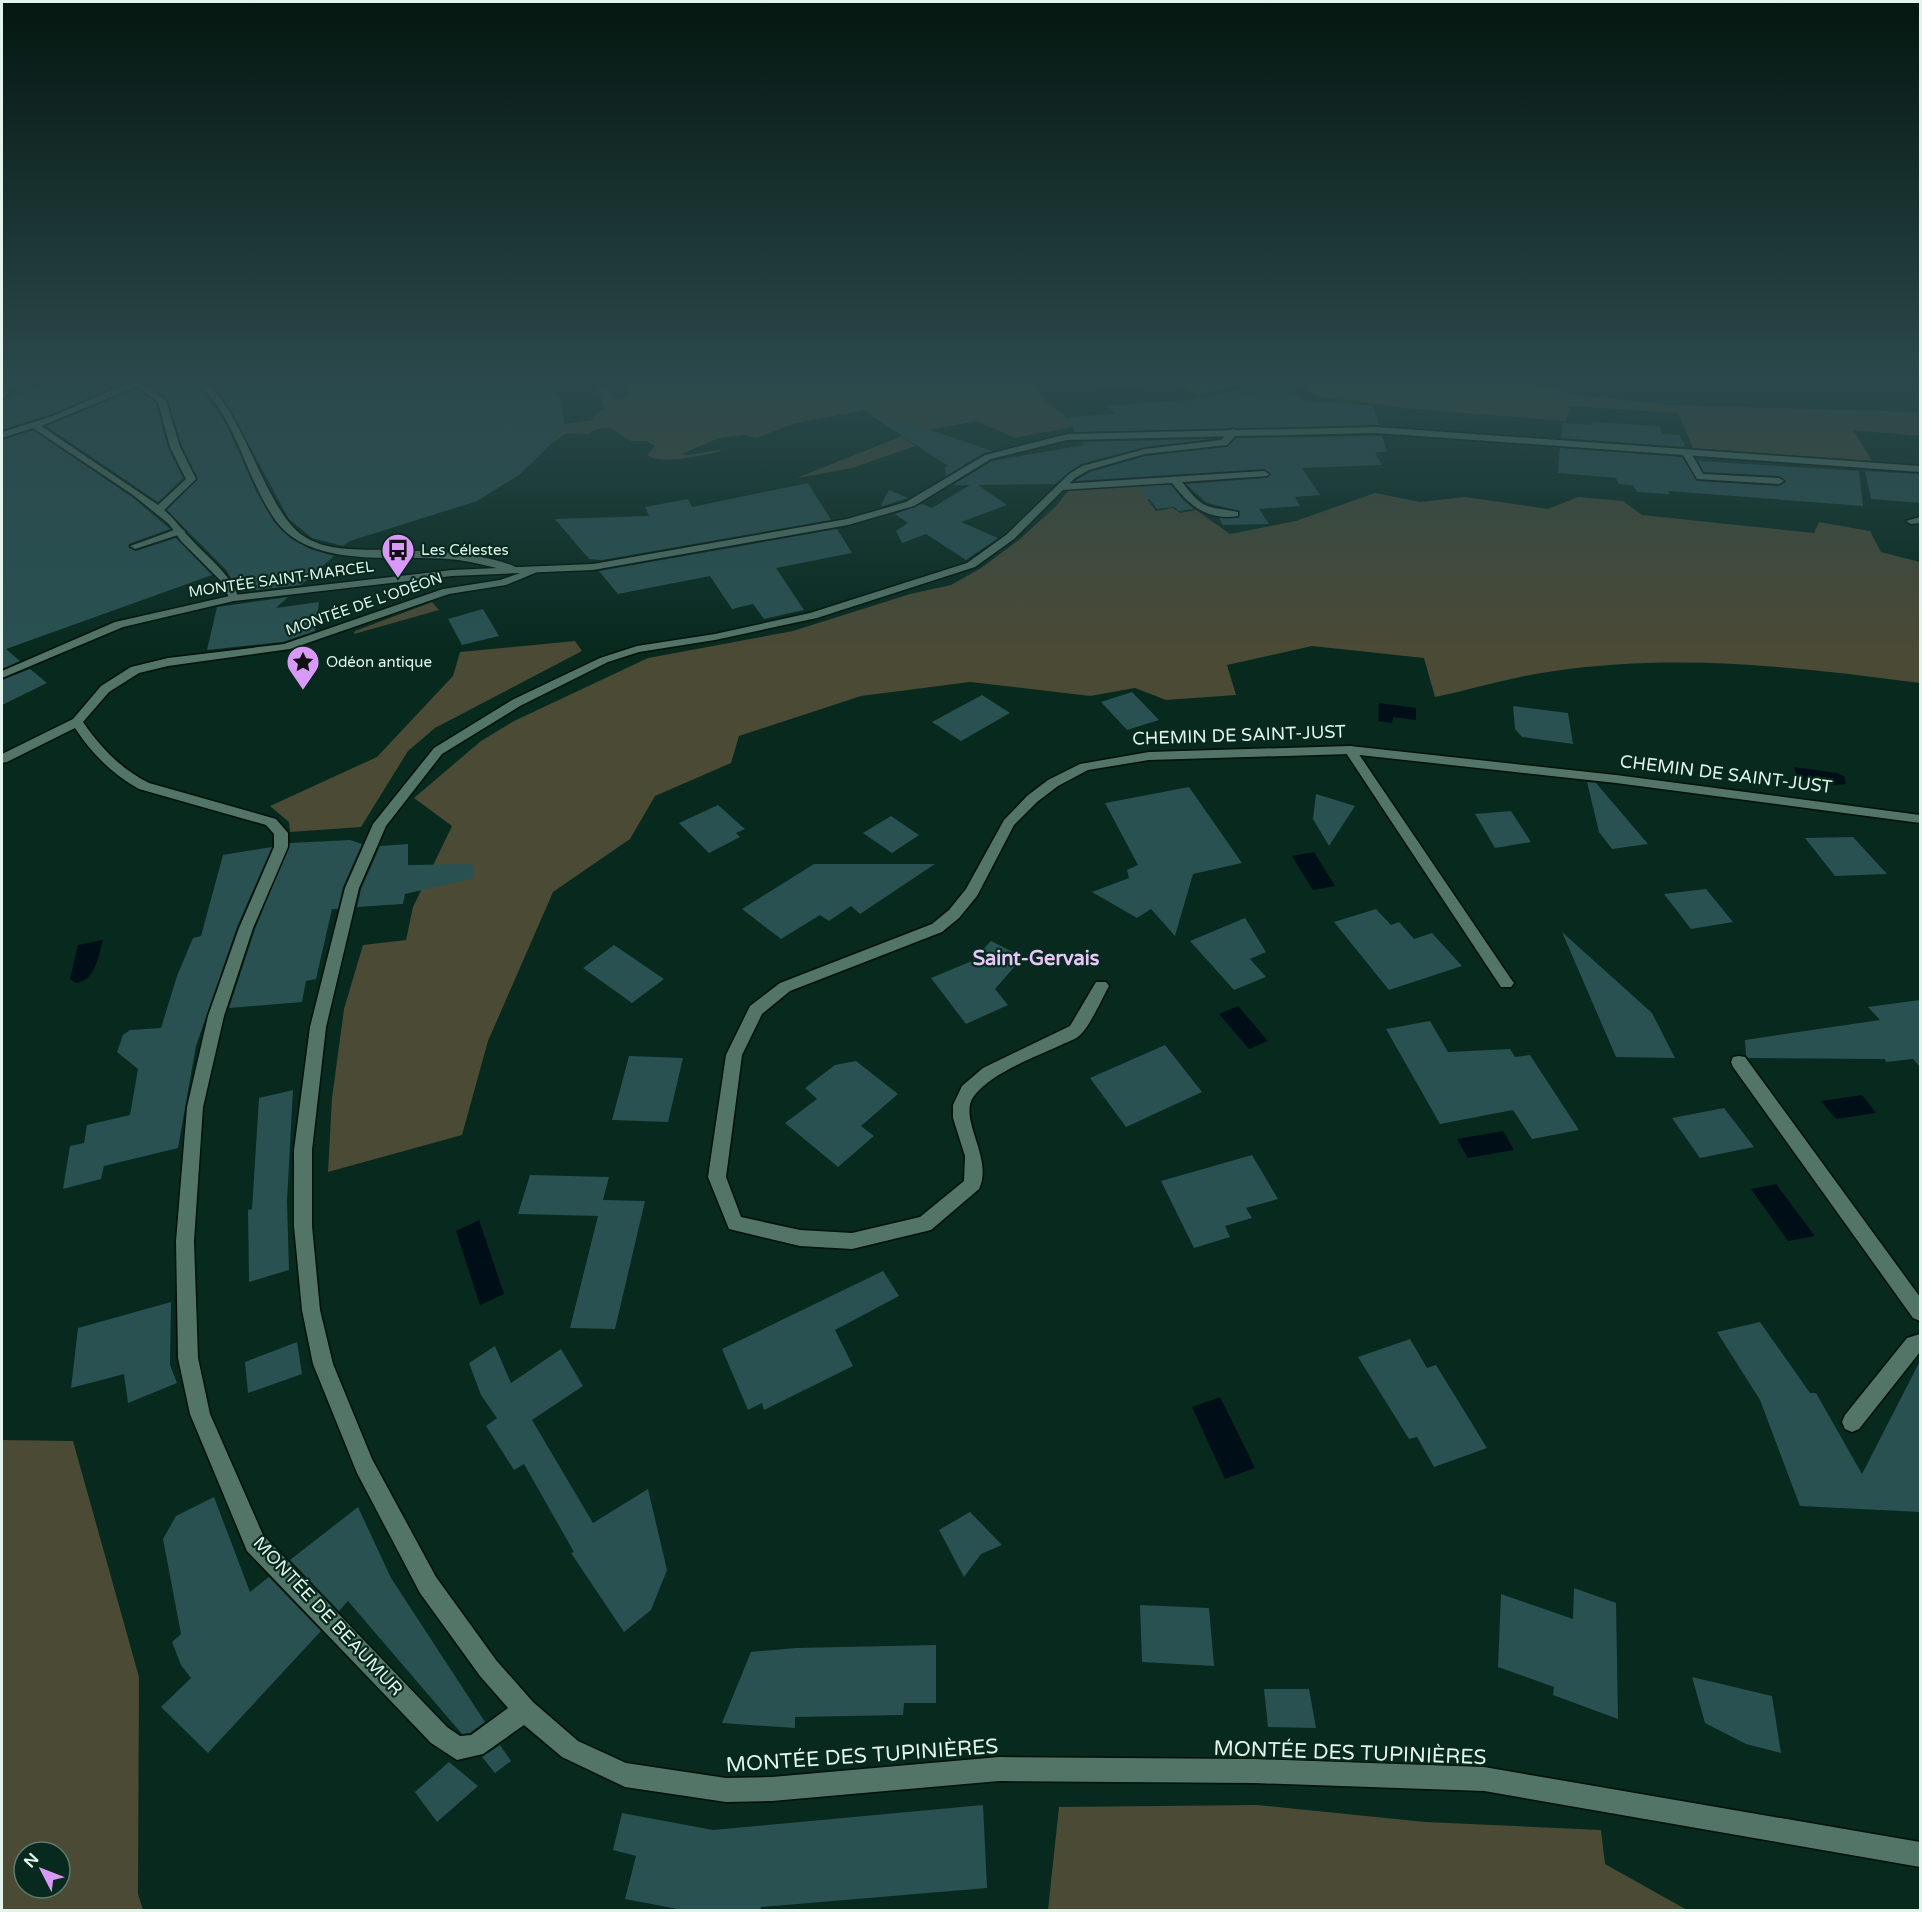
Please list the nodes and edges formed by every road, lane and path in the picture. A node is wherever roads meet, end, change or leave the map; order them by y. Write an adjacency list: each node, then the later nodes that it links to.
1 (99, 469): 11 (street)
2 (186, 469): 11 (street)
3 (252, 469): 15 (street)
4 (966, 469): 16 (street, MONTÉE SAINT-MARCEL)
5 (1081, 469): 10 (street, MONTÉE DES TUPINIÈRES)
6 (1696, 469): 9 (street)
7 (1264, 474): 8 (street)
8 (1174, 480): 10 (street); 12 (street)
9 (1779, 481)
10 (1061, 487): 29 (street, MONTÉE DES TUPINIÈRES)
11 (159, 510): 13 (street)
12 (1234, 514)
13 (180, 531): 14 (street); 17 (street)
14 (135, 546)
15 (514, 570): 16 (street, MONTÉE SAINT-MARCEL); 17 (street, MONTÉE SAINT-MARCEL)
16 (537, 570): 19 (street, MONTÉE DE L'ODÉON)
17 (234, 598): 18 (street, MONTÉE SAINT-MARCEL)
18 (2, 675)
19 (77, 722): 21 (street); 29 (street, MONTÉE DE BEAUMUR)
20 (1350, 750): 22 (street, CHEMIN DE SAINT-JUST); 23 (street); 24 (street, CHEMIN DE SAINT-JUST)
21 (2, 759)
22 (1920, 819)
23 (1506, 983)
24 (1101, 986)
25 (1739, 1062): 26 (street)
26 (1920, 1312)
27 (1920, 1343): 28 (street)
28 (1852, 1422)
29 (525, 1710): 30 (street, MONTÉE DES TUPINIÈRES)
30 (1920, 1855)

